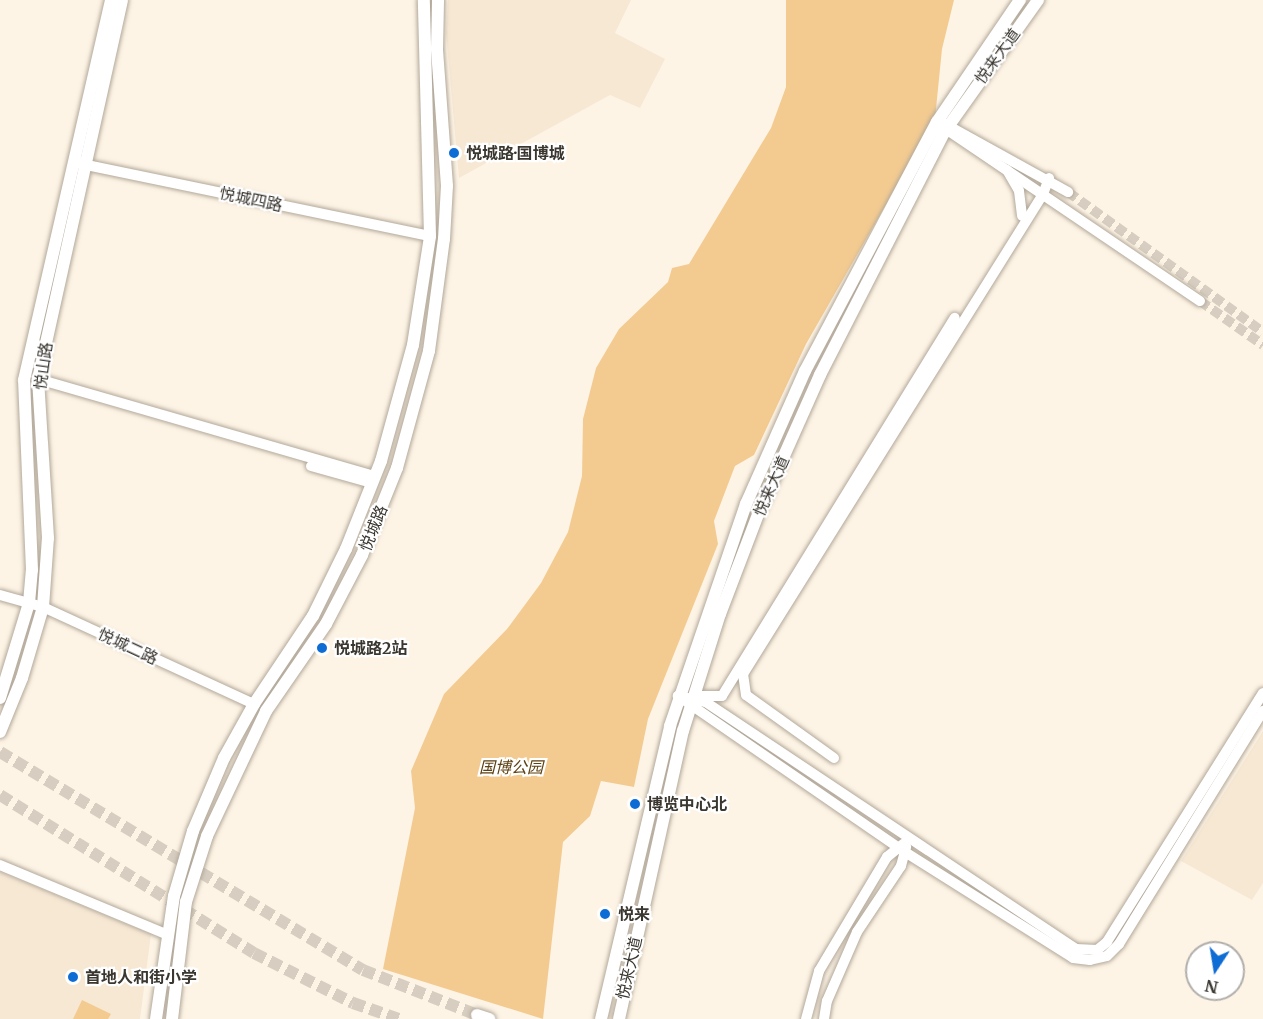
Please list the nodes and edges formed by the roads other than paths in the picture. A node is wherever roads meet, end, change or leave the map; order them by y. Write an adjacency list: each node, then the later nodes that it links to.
1 (111, 0): 8 (main road, 悦山路)
2 (122, 0): 8 (main road, 悦山路)
3 (424, 0): 14 (main road, 悦城路)
4 (438, 0): 34 (main road, 悦城路)
5 (1020, 0): 7 (main road, 悦来大道)
6 (1038, 0): 7 (main road, 悦来大道)
7 (944, 126): 9 (street); 10 (street); 22 (main road, 悦来大道); 24 (main road, 悦来大道)
8 (77, 163): 14 (street, 悦城四路); 16 (main road, 悦山路); 19 (main road, 悦山路)
9 (1005, 167): 11 (street); 13 (street)
10 (1048, 178): 11 (street); 12 (street)
11 (1041, 192): 13 (street); 15 (street); 28 (street)
12 (1068, 192)
13 (1022, 216): 24 (street)
14 (430, 236): 17 (main road, 悦城路)
15 (1200, 301)
16 (37, 383): 17 (street); 20 (main road, 悦山路)
17 (374, 480): 25 (main road, 悦城路)
18 (0, 595): 19 (street, 悦城二路)
19 (29, 603): 20 (street, 悦城二路); 23 (main road, 悦山路)
20 (43, 607): 25 (street, 悦城二路); 27 (main road, 悦山路)
21 (1263, 693): 29 (street)
22 (678, 696): 24 (street); 35 (main road, 悦来大道)
23 (0, 698)
24 (692, 701): 29 (street); 30 (street); 36 (main road, 悦来大道)
25 (254, 704): 32 (main road, 悦城路)
26 (1263, 711): 30 (street)
27 (0, 732)
28 (834, 758)
29 (909, 839): 30 (street)
30 (902, 849): 37 (street); 38 (street)
31 (0, 865): 32 (street)
32 (168, 935): 33 (main road, 悦城路)
33 (156, 1019)
34 (172, 1019)
35 (601, 1019)
36 (619, 1019)
37 (806, 1019)
38 (824, 1019)

